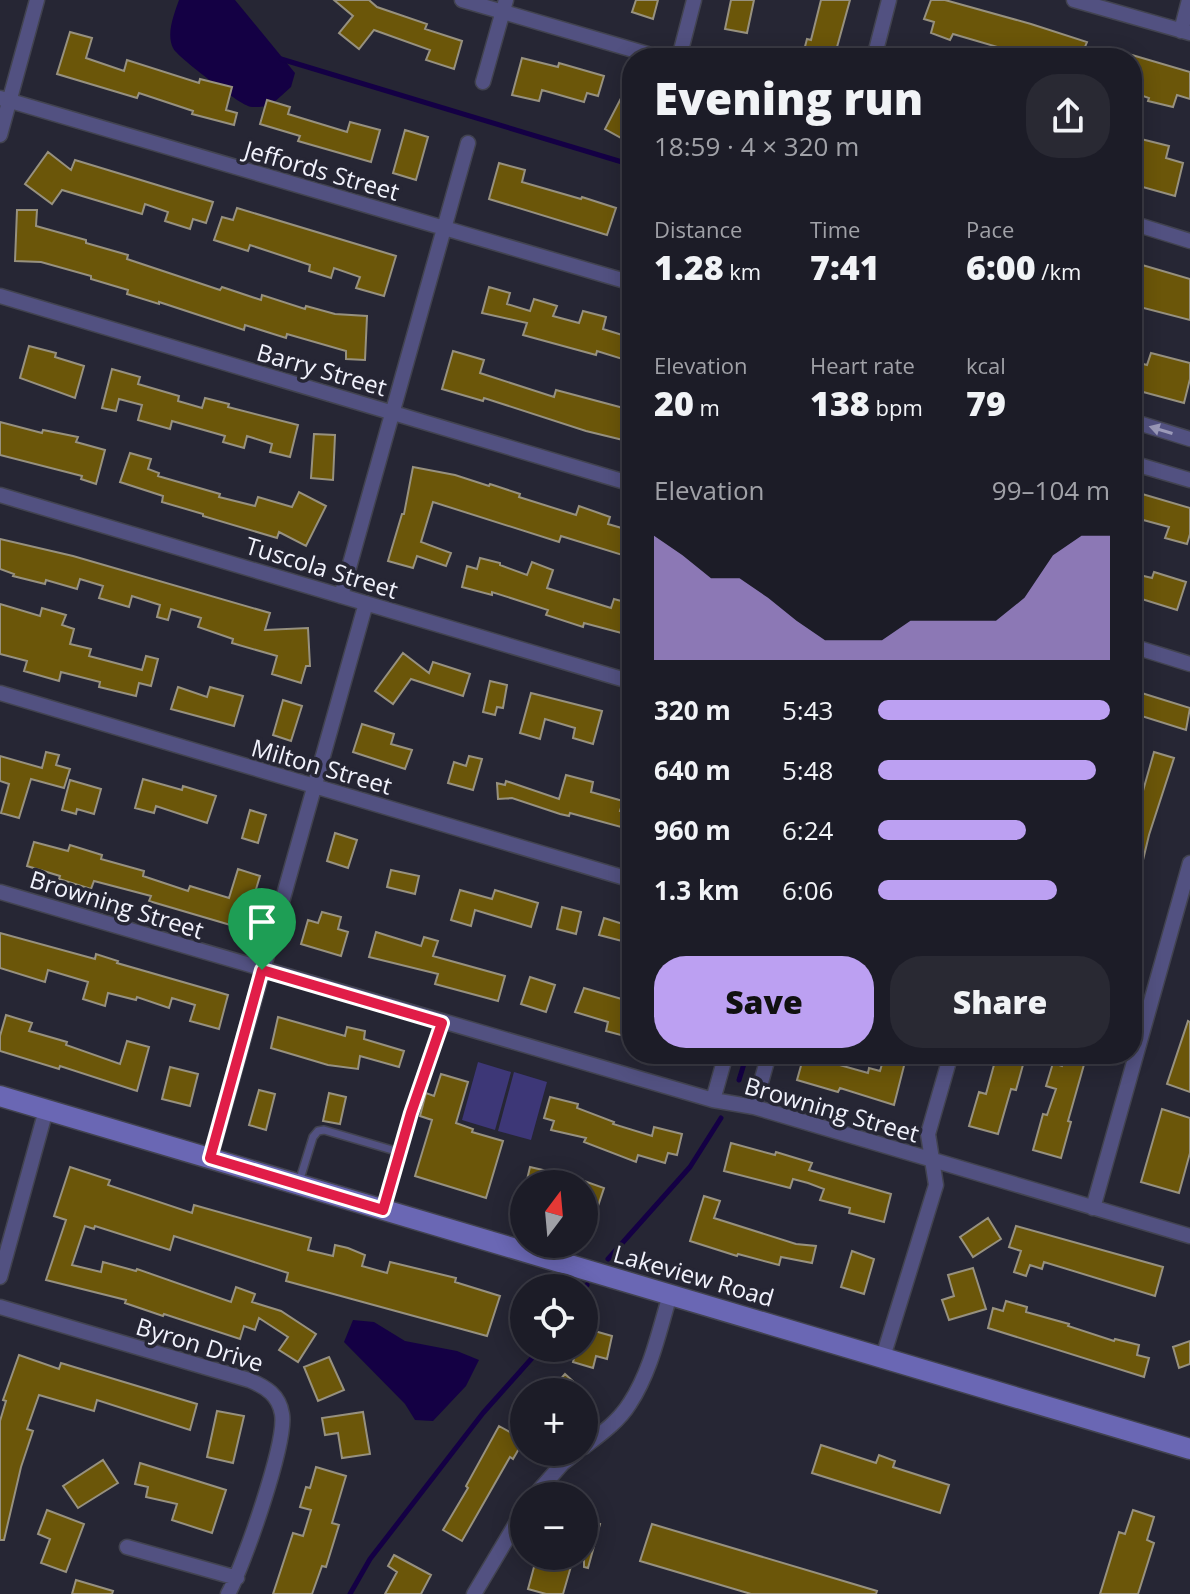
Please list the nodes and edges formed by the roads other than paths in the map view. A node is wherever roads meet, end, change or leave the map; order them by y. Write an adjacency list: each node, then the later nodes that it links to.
1 (37, 0): 13 (street)
2 (462, 0): 7 (street)
3 (694, 0): 10 (street)
4 (889, 0): 11 (street)
5 (1074, 0): 8 (street)
6 (1189, 0): 8 (street)
7 (504, 6): 9 (street); 12 (street)
8 (1186, 32)
9 (631, 48)
10 (682, 48)
11 (877, 48)
12 (483, 82)
13 (5, 99): 14 (street); 17 (street, Jeffords Street)
14 (0, 135)
15 (468, 143): 17 (street)
16 (1142, 226): 18 (street)
17 (443, 229): 19 (street, Jeffords Street); 21 (street)
18 (1190, 241)
19 (622, 280)
20 (0, 296): 21 (street, Barry Street)
21 (392, 412): 26 (street, Barry Street); 28 (street)
22 (1142, 424): 23 (street, one-way to 22)
23 (1190, 439)
24 (1142, 466): 25 (street)
25 (1190, 480)
26 (622, 481)
27 (0, 495): 28 (street, Tuscola Street)
28 (341, 596): 29 (street, Tuscola Street)
29 (366, 603): 32 (street, Tuscola Street); 34 (street)
30 (1142, 649): 31 (street)
31 (1190, 664)
32 (622, 679)
33 (0, 693): 34 (street, Milton Street)
34 (313, 786): 36 (street, Milton Street); 38 (street)
35 (1190, 863): 40 (street)
36 (622, 877)
37 (0, 892): 38 (street, Browning Street)
38 (262, 970): 39 (street, Browning Street); 50 (street)
39 (442, 1023): 46 (street, Browning Street); 49 (lane)
40 (1142, 1034)
41 (723, 1064): 46 (street)
42 (766, 1064): 47 (street)
43 (948, 1064): 51 (street)
44 (1133, 1064): 53 (street)
45 (0, 1096): 48 (street, Lakeview Road)
46 (713, 1100): 47 (street, Browning Street)
47 (754, 1107): 51 (street, Browning Street)
48 (46, 1110): 50 (street, Lakeview Road); 56 (street)
49 (399, 1152): 52 (lane); 54 (lane)
50 (210, 1158): 52 (street, Lakeview Road)
51 (932, 1160): 53 (street, Browning Street); 59 (street)
52 (298, 1184): 54 (street, Lakeview Road)
53 (1093, 1208): 55 (street, Browning Street)
54 (383, 1210): 57 (street, Lakeview Road)
55 (1190, 1236)
56 (0, 1277)
57 (670, 1295): 59 (street, Lakeview Road); 60 (street)
58 (0, 1307): 66 (street, Byron Drive)
59 (883, 1357): 61 (street, Lakeview Road)
60 (598, 1436)
61 (1190, 1449)
62 (560, 1466): 63 (street)
63 (546, 1482)
64 (510, 1534): 68 (street)
65 (127, 1547): 66 (street)
66 (237, 1578): 67 (street, Byron Drive)
67 (228, 1594)
68 (474, 1594)

